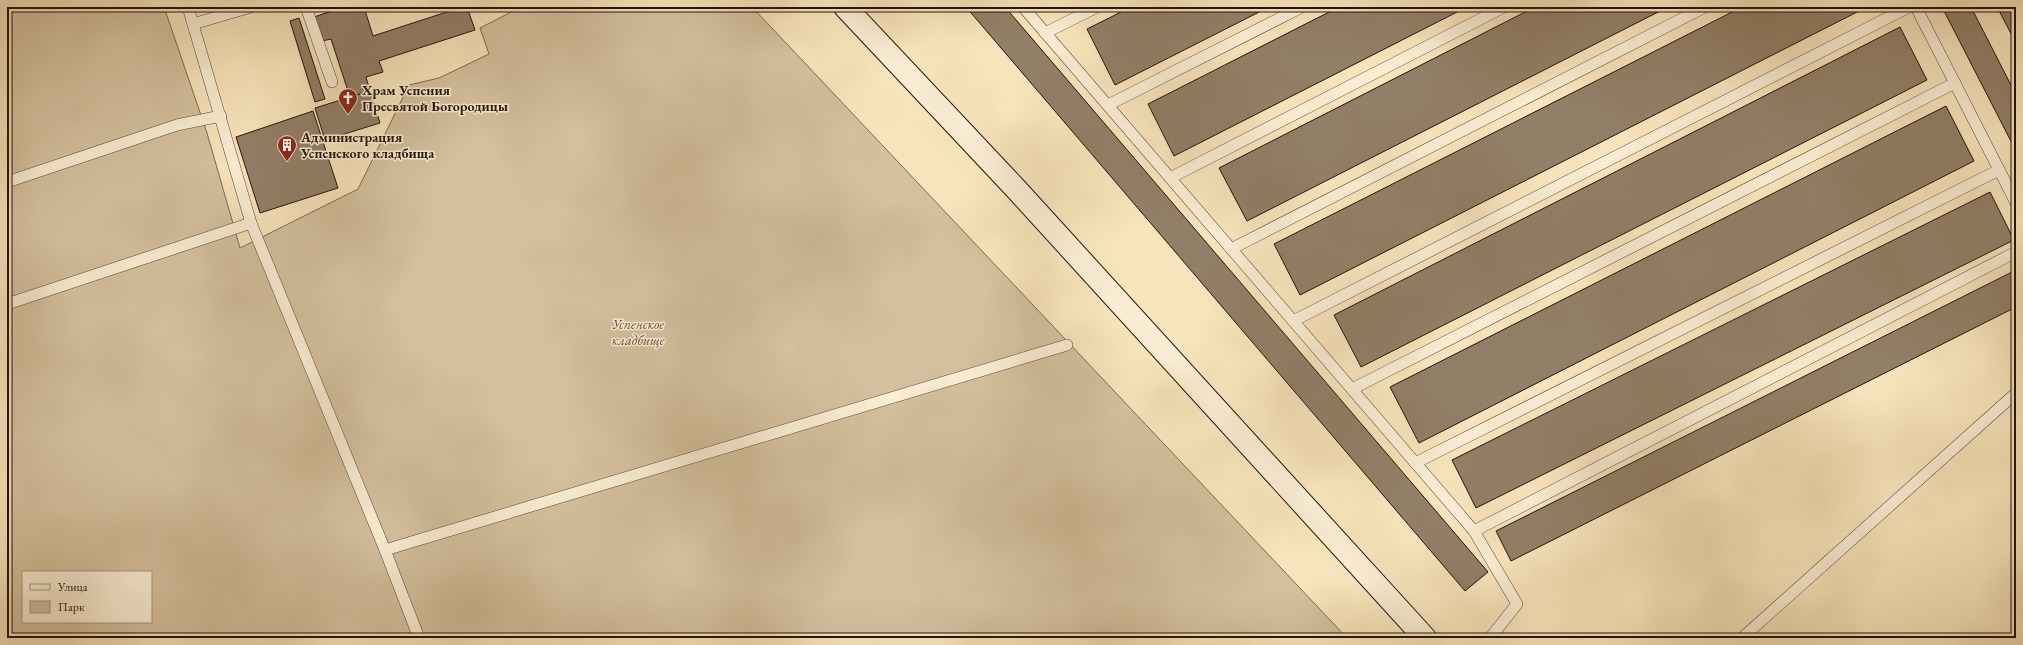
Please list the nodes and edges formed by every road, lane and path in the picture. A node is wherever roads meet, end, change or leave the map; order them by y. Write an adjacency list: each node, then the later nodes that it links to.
1 (188, 7): 12 (lane)
2 (251, 7): 12 (lane)
3 (306, 7): 14 (lane)
4 (845, 7): 34 (main road)
5 (1023, 7): 13 (lane)
6 (1097, 7): 13 (lane)
7 (1302, 7): 16 (lane)
8 (1504, 7): 19 (lane)
9 (1705, 7): 23 (lane)
10 (1909, 7): 26 (lane)
11 (1916, 7): 15 (lane)
12 (193, 24): 17 (lane)
13 (1045, 33): 16 (lane)
14 (332, 82)
15 (1955, 83): 18 (lane); 28 (lane)
16 (1108, 106): 19 (lane)
17 (221, 116): 20 (lane); 22 (lane)
18 (1999, 170): 21 (lane); 30 (lane)
19 (1170, 178): 23 (lane)
20 (7, 182)
21 (2016, 202)
22 (252, 223): 25 (lane); 32 (lane)
23 (1231, 249): 26 (lane)
24 (2016, 252): 31 (lane)
25 (7, 304)
26 (1293, 321): 28 (lane)
27 (1067, 345): 32 (lane)
28 (1352, 389): 30 (lane)
29 (2016, 393): 36 (lane)
30 (1415, 462): 31 (lane)
31 (1474, 531): 35 (lane)
32 (385, 550): 33 (lane)
33 (419, 638)
34 (1425, 638)
35 (1490, 638)
36 (1742, 638)

